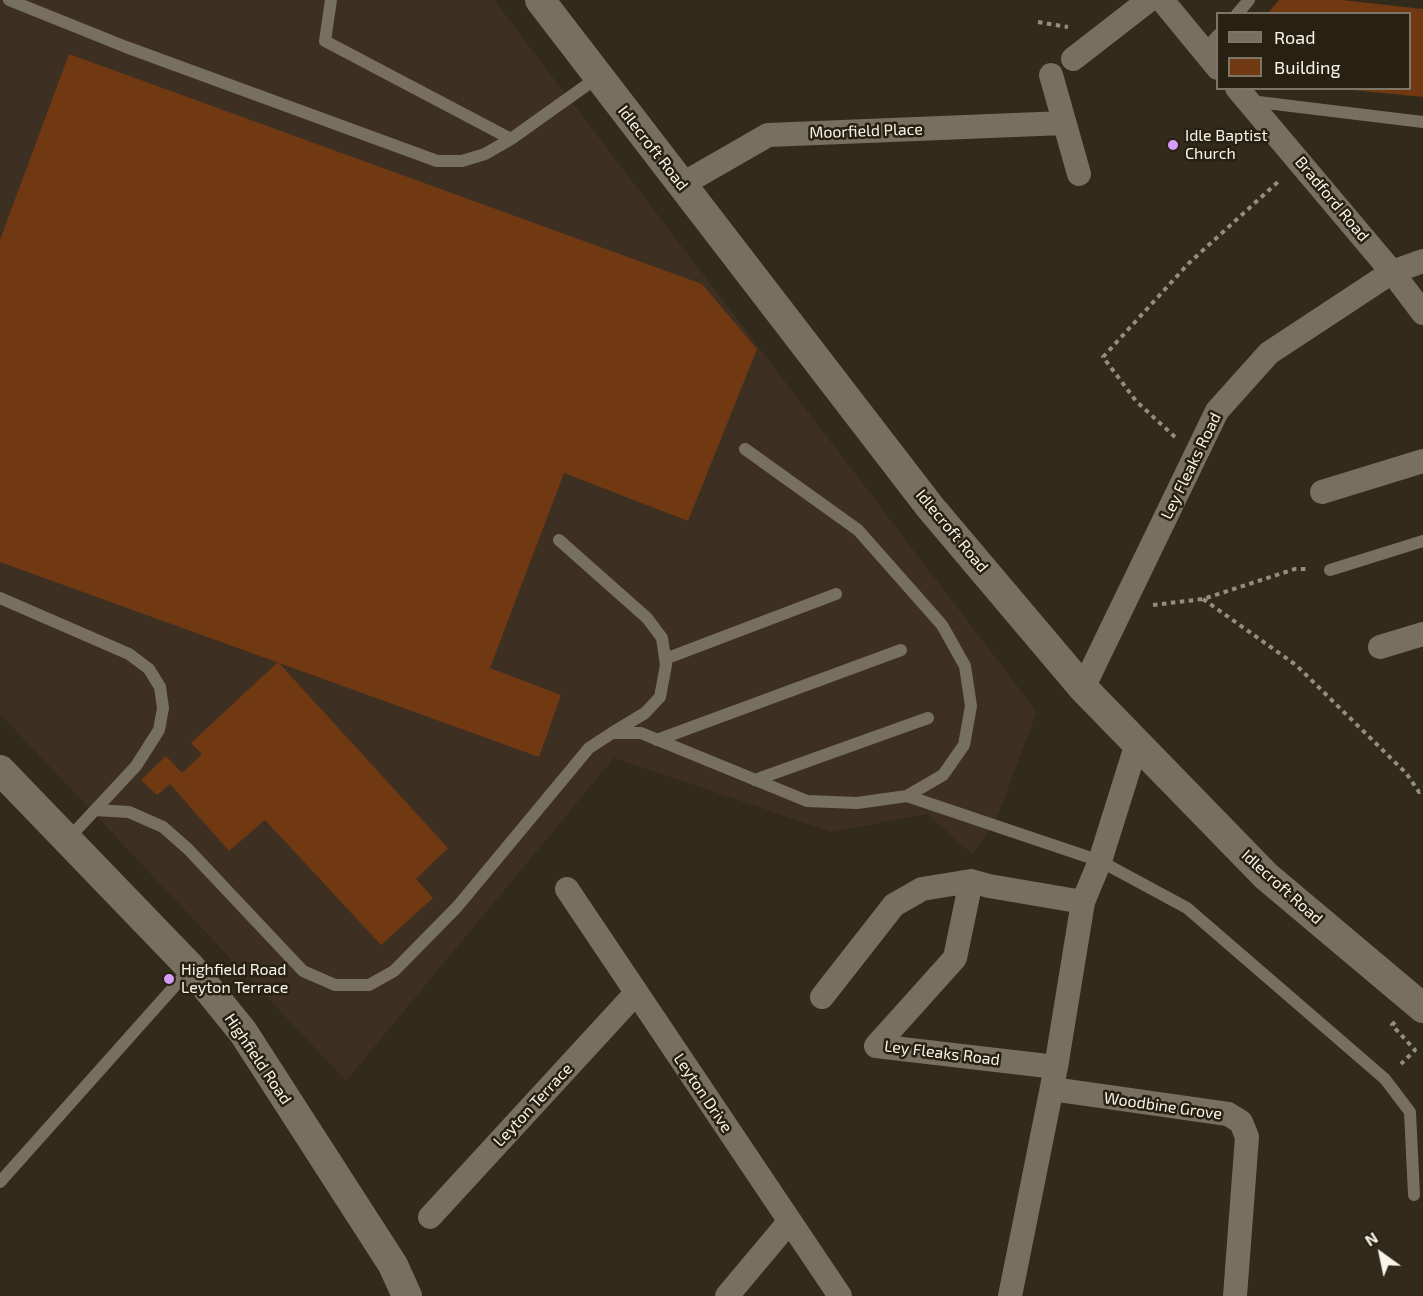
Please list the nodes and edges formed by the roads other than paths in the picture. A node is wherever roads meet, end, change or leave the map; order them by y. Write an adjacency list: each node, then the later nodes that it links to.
1 (9, 0): 15 (lane)
2 (331, 0): 15 (lane)
3 (540, 0): 11 (street, Idlecroft Road)
4 (1149, 0): 9 (street)
5 (1162, 0): 8 (street)
6 (1249, 0): 7 (lane)
7 (1239, 12)
8 (1213, 52)
9 (1073, 59)
10 (1051, 75): 14 (street)
11 (598, 77): 15 (lane); 17 (street, Idlecroft Road)
12 (1243, 95): 13 (lane); 19 (street, Bradford Road)
13 (1423, 122)
14 (1064, 123): 16 (street); 17 (street, Moorfield Place)
15 (511, 139)
16 (1078, 174)
17 (681, 184): 33 (street, Idlecroft Road)
18 (1423, 261): 19 (street, Ley Fleaks Road)
19 (1392, 272): 20 (street, Bradford Road); 33 (street, Ley Fleaks Road)
20 (1423, 313)
21 (745, 449): 40 (lane)
22 (1423, 461): 23 (street)
23 (1322, 492)
24 (559, 540): 32 (lane)
25 (1423, 541): 26 (lane)
26 (1330, 570)
27 (836, 594): 32 (lane)
28 (0, 598): 41 (lane)
29 (1423, 634): 30 (street)
30 (1380, 647)
31 (901, 650): 36 (lane)
32 (665, 659): 35 (lane)
33 (1083, 688): 37 (street, Idlecroft Road)
34 (928, 718): 39 (lane)
35 (612, 733): 36 (lane); 41 (lane)
36 (657, 740): 39 (lane)
37 (1137, 742): 43 (street); 50 (street, Idlecroft Road)
38 (0, 770): 42 (street, Highfield Road)
39 (755, 780): 40 (lane)
40 (907, 796): 43 (lane)
41 (95, 810): 42 (lane)
42 (68, 839): 47 (street, Highfield Road)
43 (1100, 861): 46 (street); 53 (lane)
44 (971, 880): 46 (street); 49 (street); 51 (street, Ley Fleaks Road)
45 (567, 889): 48 (street, Leyton Drive)
46 (1083, 902): 51 (street)
47 (190, 968): 52 (lane); 56 (street, Highfield Road)
48 (636, 993): 54 (street, Leyton Terrace); 55 (street, Leyton Drive)
49 (822, 997)
50 (1419, 1005)
51 (1054, 1078): 59 (street); 60 (street, Woodbine Grove)
52 (0, 1182)
53 (1414, 1195)
54 (430, 1217)
55 (789, 1222): 57 (street); 58 (street, Leyton Drive)
56 (407, 1296)
57 (727, 1296)
58 (840, 1296)
59 (1010, 1296)
60 (1235, 1296)

